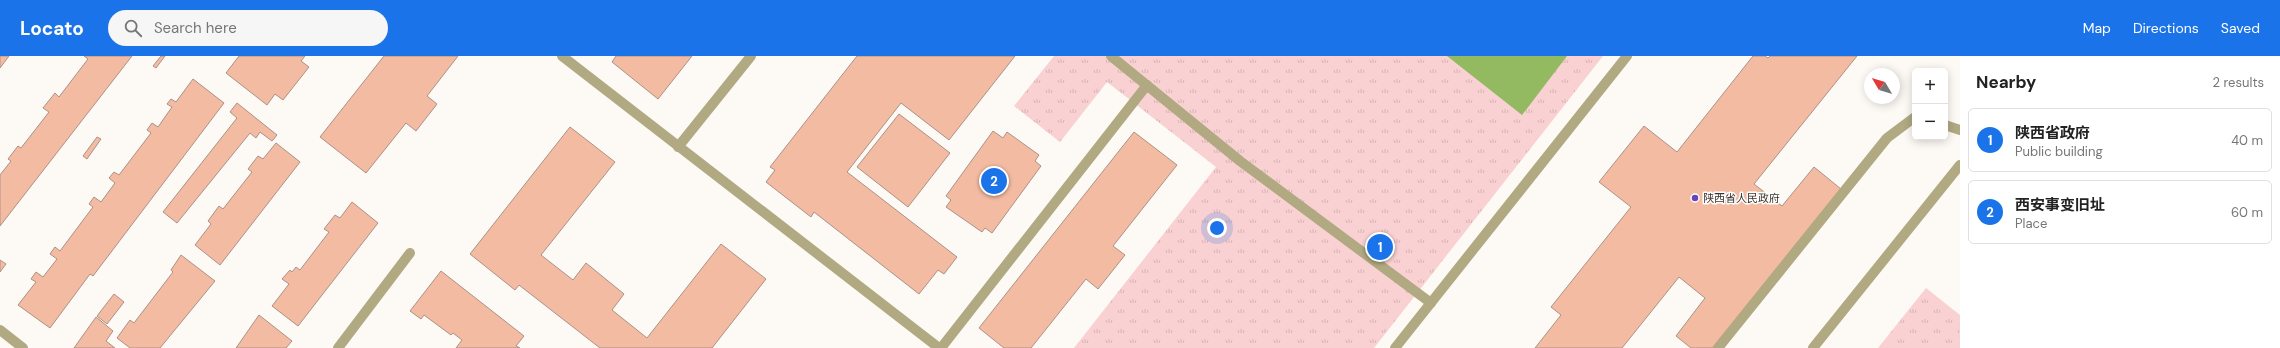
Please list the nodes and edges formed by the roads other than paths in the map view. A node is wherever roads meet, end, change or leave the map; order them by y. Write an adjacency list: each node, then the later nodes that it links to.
1 (562, 56): 9 (street)
2 (751, 56): 9 (street)
3 (1111, 56): 5 (street)
4 (1627, 56): 12 (street)
5 (1147, 85): 12 (street); 16 (street)
6 (1912, 120): 18 (street)
7 (1948, 127): 8 (street)
8 (1960, 130)
9 (678, 147): 16 (street)
10 (1960, 166): 19 (street)
11 (410, 253): 15 (street)
12 (1432, 303): 17 (street)
13 (0, 330): 14 (street)
14 (23, 348)
15 (338, 348)
16 (940, 348)
17 (1395, 348)
18 (1718, 348)
19 (1813, 348)

